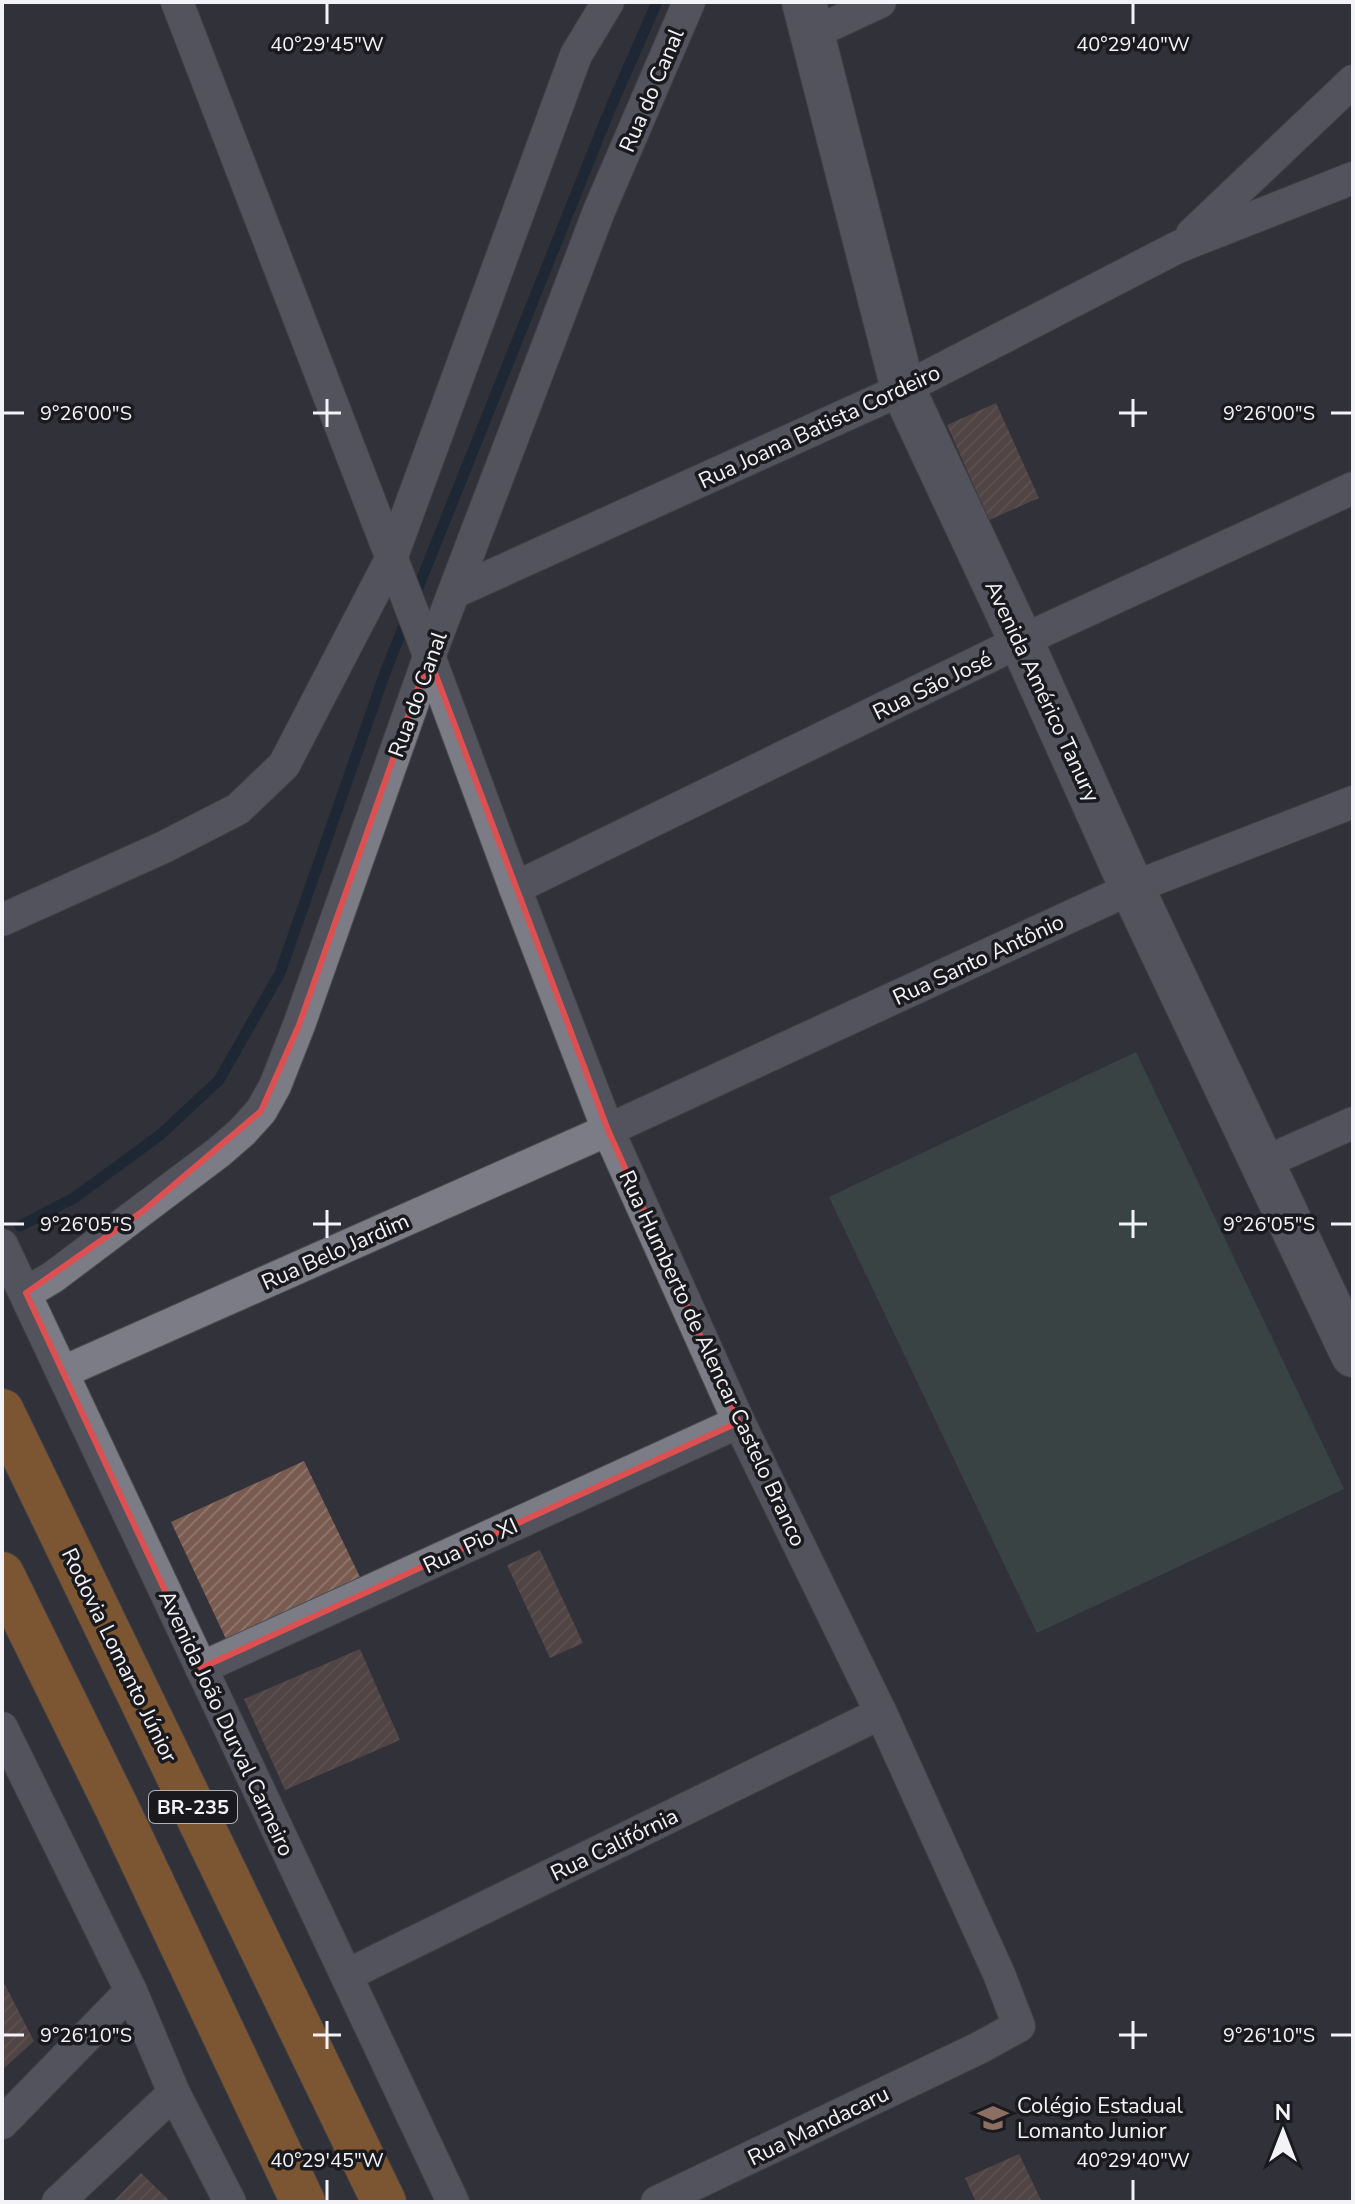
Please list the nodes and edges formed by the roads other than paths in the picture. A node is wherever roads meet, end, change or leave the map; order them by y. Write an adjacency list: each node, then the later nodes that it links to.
1 (177, 2): 11 (street)
2 (608, 2): 11 (street)
3 (689, 2): 12 (street, Rua do Canal)
4 (880, 2): 5 (street)
5 (807, 18): 9 (street, Avenida Américo Tanury)
6 (1353, 81): 8 (street, Rua Joana Batista Cordeiro)
7 (1353, 178): 8 (street, Rua Joana Batista Cordeiro)
8 (1178, 247): 9 (street, Rua Joana Batista Cordeiro)
9 (903, 389): 12 (street, Rua Joana Batista Cordeiro); 13 (street, Avenida Américo Tanury)
10 (1353, 488): 13 (street, Rua São José)
11 (394, 567): 14 (street, Rua Humberto de Alencar Castelo Branco); 18 (street)
12 (455, 592): 14 (street, Rua do Canal)
13 (1021, 641): 16 (street, Rua São José); 17 (street, Avenida Américo Tanury)
14 (425, 646): 16 (street, Rua Humberto de Alencar Castelo Branco); 23 (street, Rua do Canal)
15 (1353, 802): 17 (street, Rua Santo Antônio)
16 (515, 888): 20 (street, Rua Humberto de Alencar Castelo Branco)
17 (1132, 888): 20 (street, Rua Santo Antônio); 21 (street, Avenida Américo Tanury)
18 (2, 920)
19 (1353, 1123): 21 (street)
20 (608, 1130): 25 (street, Rua Belo Jardim); 27 (street, Rua Humberto de Alencar Castelo Branco)
21 (1263, 1163): 24 (street, Avenida Américo Tanury)
22 (2, 1245): 23 (street, Avenida João Durval Carneiro)
23 (26, 1293): 25 (street, Avenida João Durval Carneiro)
24 (1353, 1355)
25 (63, 1372): 29 (street, Avenida João Durval Carneiro)
26 (2, 1411): 40 (highway, Rodovia Lomanto Júnior / BR-235)
27 (739, 1422): 29 (street, Rua Pio XI); 30 (street, Rua Humberto de Alencar Castelo Branco)
28 (2, 1574): 39 (highway, BR-235)
29 (201, 1668): 32 (street, Avenida João Durval Carneiro)
30 (881, 1713): 32 (street, Rua Califórnia); 34 (street, Rua Humberto de Alencar Castelo Branco)
31 (2, 1728): 33 (street)
32 (347, 1975): 41 (street, Avenida João Durval Carneiro)
33 (131, 1991): 35 (street); 36 (street)
34 (979, 2048): 42 (street, Rua Mandacaru)
35 (174, 2093): 37 (street); 38 (street)
36 (2, 2123)
37 (58, 2202)
38 (230, 2202)
39 (303, 2202)
40 (384, 2202)
41 (453, 2202)
42 (657, 2202)

